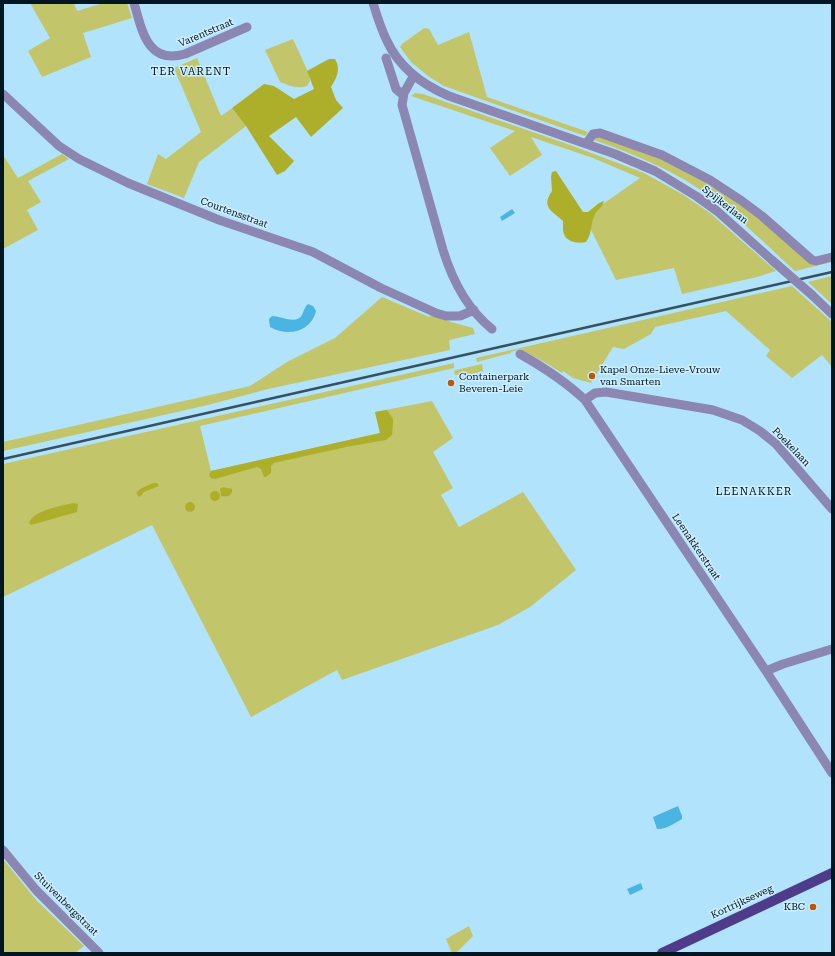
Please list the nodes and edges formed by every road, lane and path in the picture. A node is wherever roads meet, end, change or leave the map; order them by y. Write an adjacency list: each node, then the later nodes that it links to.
1 (134, 3): 3 (street, Varentstraat)
2 (373, 3): 5 (street, Spijkerlaan)
3 (247, 27)
4 (386, 58): 7 (street)
5 (414, 75): 7 (street); 8 (street, Spijkerlaan)
6 (3, 94): 10 (street, Courtensstraat)
7 (403, 95): 10 (street)
8 (586, 144): 9 (street, Spijkerlaan); 11 (street, Spijkerlaan, bridge)
9 (832, 257)
10 (474, 310): 12 (street)
11 (832, 314)
12 (492, 329)
13 (520, 354): 14 (street, Leenakkerstraat)
14 (585, 400): 15 (street, Poekelaan); 17 (street, Leenakkerstraat)
15 (832, 509)
16 (832, 649): 17 (street)
17 (766, 671): 18 (street, Leenakkerstraat)
18 (832, 773)
19 (3, 850): 21 (street, Stuivenbergstraat)
20 (832, 873): 22 (main road, Kortrijkseweg)
21 (99, 953)
22 (662, 953)

